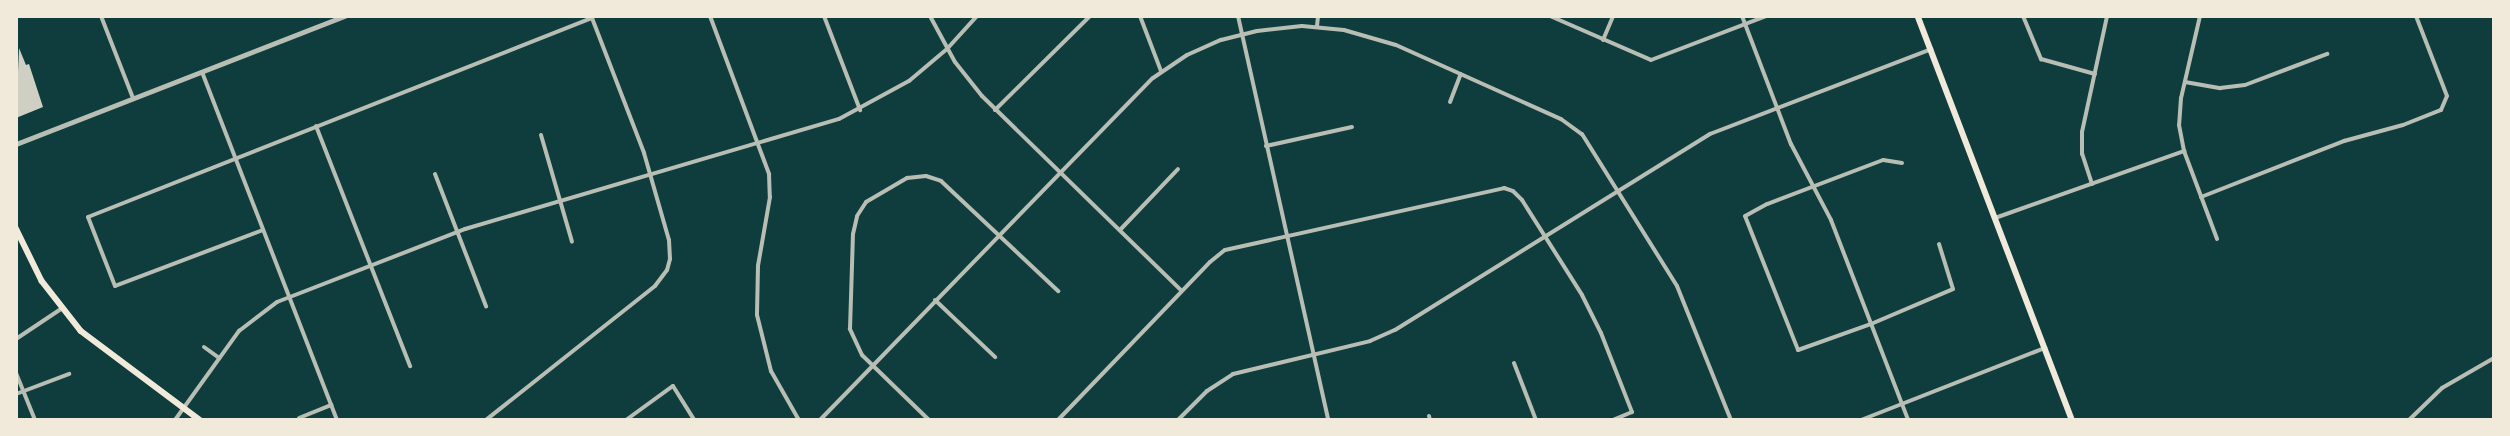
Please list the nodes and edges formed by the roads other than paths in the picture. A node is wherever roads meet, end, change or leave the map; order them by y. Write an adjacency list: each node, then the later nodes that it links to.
1 (102, 16): 32 (street)
2 (345, 16): 27 (street)
3 (710, 16): 41 (street)
4 (824, 16): 35 (street)
5 (930, 16): 25 (street)
6 (977, 16): 25 (street)
7 (1090, 16): 36 (street)
8 (1140, 16): 28 (street)
9 (1238, 16): 22 (street)
10 (1318, 16): 21 (street)
11 (1550, 16): 23 (street)
12 (1613, 16): 23 (street)
13 (1742, 16): 20 (street)
14 (1766, 16): 20 (street)
15 (1918, 16): 24 (main road)
16 (2023, 16): 30 (street)
17 (2107, 16): 30 (street)
18 (2200, 16): 31 (street)
19 (2416, 16): 53 (street)
20 (1745, 24): 23 (street); 34 (street)
21 (1317, 26): 22 (street); 29 (street)
22 (1242, 34): 28 (street); 42 (street)
23 (1603, 40)
24 (1930, 49): 34 (street); 55 (main road)
25 (947, 50): 35 (street); 36 (street)
26 (2327, 54): 31 (street)
27 (202, 72): 32 (street); 44 (street)
28 (1161, 72): 47 (street)
29 (1461, 74): 33 (street); 52 (street)
30 (2095, 74): 50 (street)
31 (2185, 82): 43 (street)
32 (133, 98): 40 (street)
33 (1450, 102)
34 (1776, 107): 51 (street); 52 (street)
35 (860, 110): 41 (street)
36 (995, 110): 47 (street)
37 (316, 126): 44 (street); 49 (street); 66 (street)
38 (1352, 127): 42 (street)
39 (541, 135): 54 (street)
40 (16, 144)
41 (760, 144): 49 (street); 99 (street)
42 (1266, 146): 61 (street)
43 (2184, 151): 50 (street); 53 (street)
44 (235, 157): 57 (street); 57 (street)
45 (1902, 162): 51 (street)
46 (1178, 170): 58 (street)
47 (1058, 172): 58 (street); 60 (street)
48 (435, 174): 59 (street)
49 (650, 176): 54 (street); 96 (street)
50 (2092, 184): 55 (street)
51 (1812, 187): 73 (street); 73 (street)
52 (1620, 190): 62 (street); 107 (street)
53 (2201, 197): 63 (street)
54 (560, 202): 59 (street); 64 (street)
55 (1995, 218): 76 (main road)
56 (16, 228): 72 (main road)
57 (264, 230): 69 (street)
58 (1120, 230): 68 (street)
59 (456, 232): 66 (street); 71 (street)
60 (998, 234): 67 (street); 70 (street); 82 (street)
61 (1286, 235): 62 (street); 68 (street); 77 (street)
62 (1545, 236): 77 (street); 106 (street)
63 (2217, 239)
64 (572, 242)
65 (1940, 244): 73 (street)
66 (370, 266): 69 (street); 83 (street)
67 (1058, 291)
68 (1182, 291): 102 (street)
69 (289, 297): 79 (street); 89 (street)
70 (935, 300): 78 (street); 82 (street)
71 (486, 306)
72 (61, 309): 74 (street); 90 (main road)
73 (1871, 324): 88 (street)
74 (16, 338)
75 (204, 347): 79 (street)
76 (2045, 348): 88 (street); 110 (main road)
77 (1312, 354): 103 (street); 104 (street)
78 (995, 357)
79 (219, 358): 90 (street)
80 (2494, 358): 111 (street)
81 (1514, 363): 105 (street)
82 (873, 365): 100 (street); 101 (street)
83 (410, 366)
84 (16, 373): 86 (street)
85 (69, 374): 86 (street)
86 (24, 392): 87 (street); 92 (street)
87 (16, 394)
88 (1902, 404): 108 (street); 109 (street)
89 (332, 405): 91 (street); 95 (street)
90 (183, 408): 93 (street); 94 (main road)
91 (299, 418)
92 (35, 420)
93 (175, 420)
94 (200, 420)
95 (337, 420)
96 (486, 420)
97 (626, 420): 98 (street)
98 (694, 420)
99 (799, 420)
100 (820, 420)
101 (929, 420)
102 (1058, 420)
103 (1178, 420)
104 (1328, 420)
105 (1536, 420)
106 (1613, 420)
107 (1730, 420)
108 (1860, 420)
109 (1908, 420)
110 (2072, 420)
111 (2409, 420)

